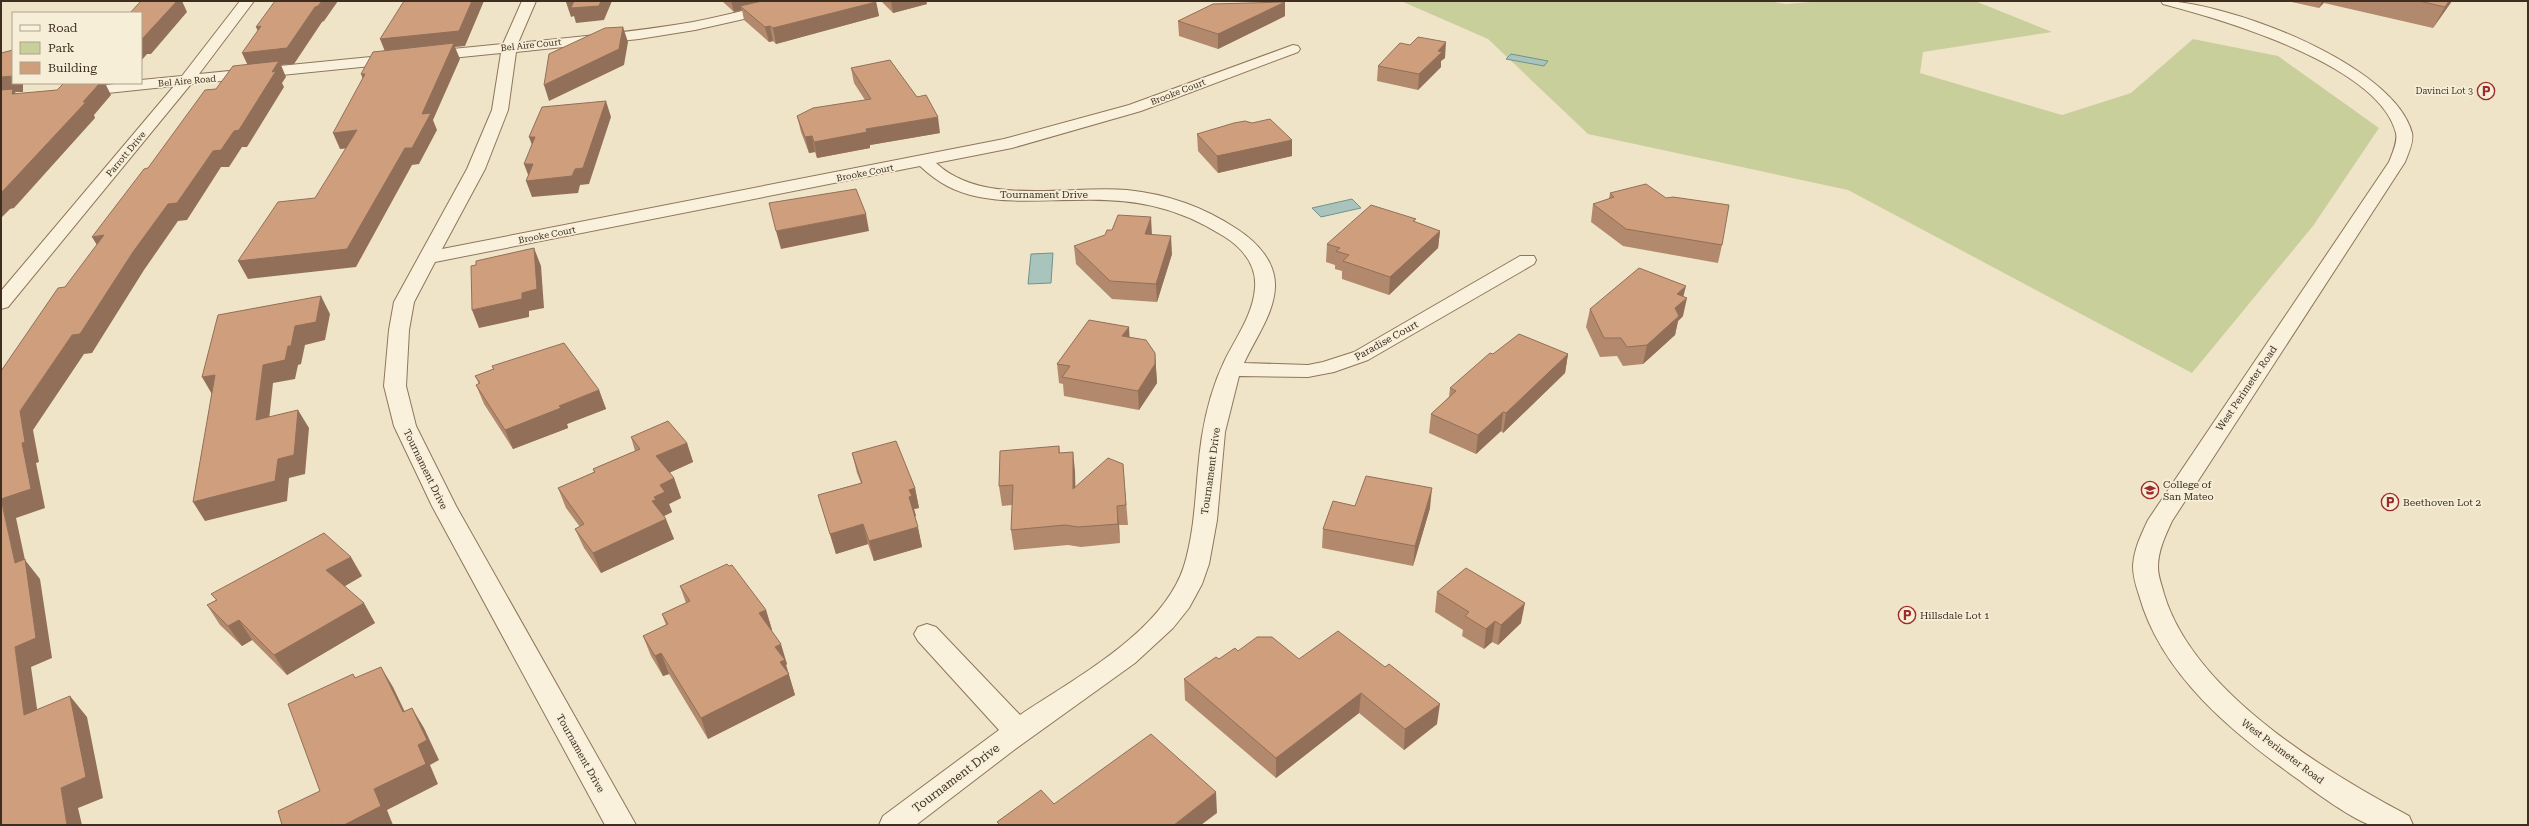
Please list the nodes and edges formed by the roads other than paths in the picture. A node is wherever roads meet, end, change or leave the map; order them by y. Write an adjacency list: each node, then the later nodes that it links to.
1 (248, 1): 8 (street, Parrott Drive)
2 (529, 1): 5 (street, Tournament Drive)
3 (805, 1): 5 (street, Bel Aire Court)
4 (2168, 1): 19 (street, West Perimeter Road)
5 (509, 47): 7 (street, Bel Aire Court); 11 (street, Tournament Drive)
6 (1292, 49): 10 (street, Brooke Court)
7 (254, 74): 8 (street, Bel Aire Road)
8 (187, 80): 9 (street, Bel Aire Road); 13 (street, Parrott Drive)
9 (61, 93)
10 (925, 161): 11 (street, Brooke Court); 14 (street, Tournament Drive)
11 (427, 258): 17 (street, Tournament Drive)
12 (1527, 260): 14 (street, Paradise Court)
13 (1, 303)
14 (1231, 370): 16 (street, Tournament Drive)
15 (927, 634): 16 (street)
16 (1018, 731): 18 (street, Tournament Drive)
17 (621, 825)
18 (894, 825)
19 (2398, 825)

